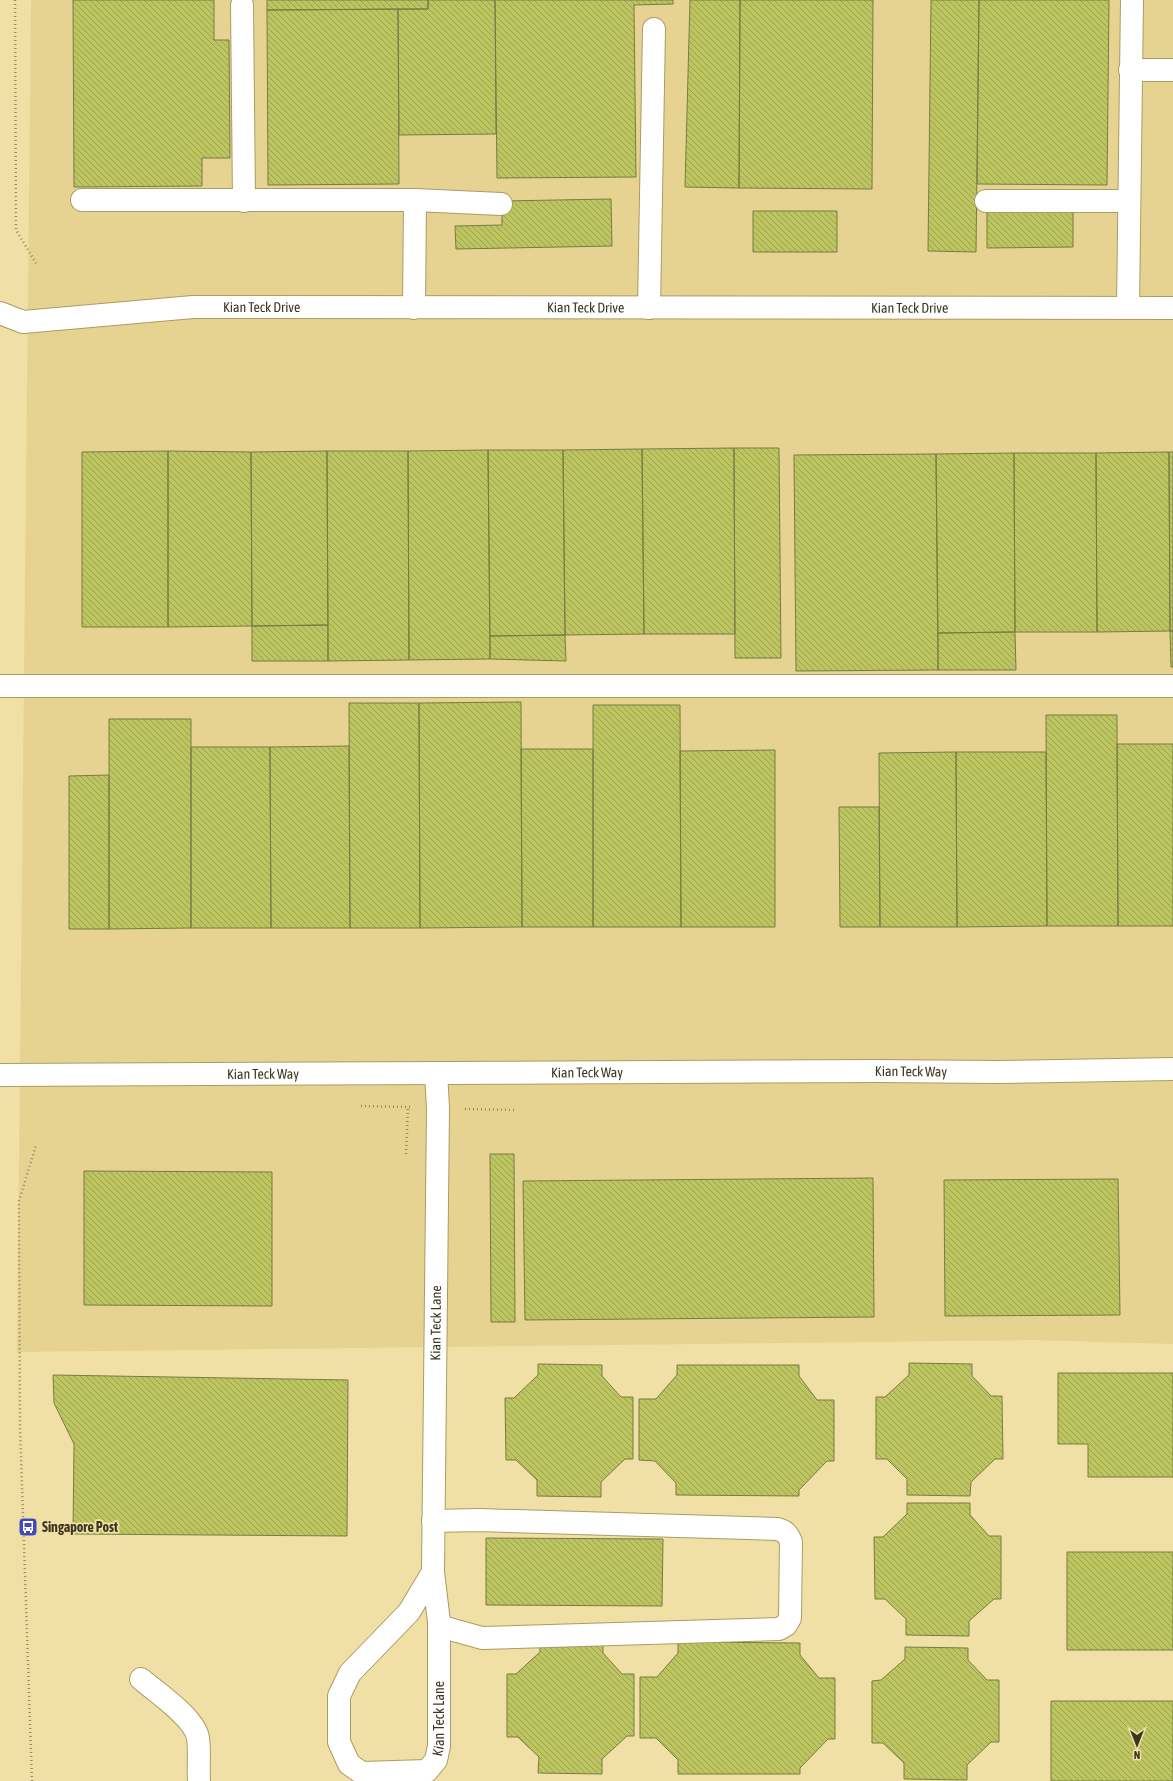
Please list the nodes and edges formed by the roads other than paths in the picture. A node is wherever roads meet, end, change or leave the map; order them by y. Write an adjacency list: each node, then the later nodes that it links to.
1 (1132, 0): 4 (street)
2 (242, 5): 8 (street)
3 (654, 29): 13 (street)
4 (1130, 70): 5 (street); 10 (street)
5 (1173, 70)
6 (82, 200): 8 (street)
7 (415, 200): 8 (street); 11 (street); 12 (street)
8 (244, 201)
9 (986, 201): 10 (street)
10 (1129, 201): 14 (street)
11 (501, 204)
12 (414, 308): 13 (street, Kian Teck Drive); 16 (street, Kian Teck Drive)
13 (649, 308): 14 (street, Kian Teck Drive)
14 (1128, 308): 15 (street, Kian Teck Drive)
15 (1173, 308)
16 (0, 313)
17 (0, 686): 18 (street)
18 (1173, 686)
19 (1173, 1069): 20 (street, Kian Teck Way)
20 (436, 1073): 21 (street, Kian Teck Way); 22 (street, Kian Teck Lane)
21 (0, 1075)
22 (433, 1521): 23 (street, Kian Teck Lane); 24 (street)
23 (433, 1572): 24 (street, Kian Teck Lane); 24 (street, Kian Teck Lane)
24 (439, 1626)
25 (141, 1679): 26 (street)
26 (199, 1781)

